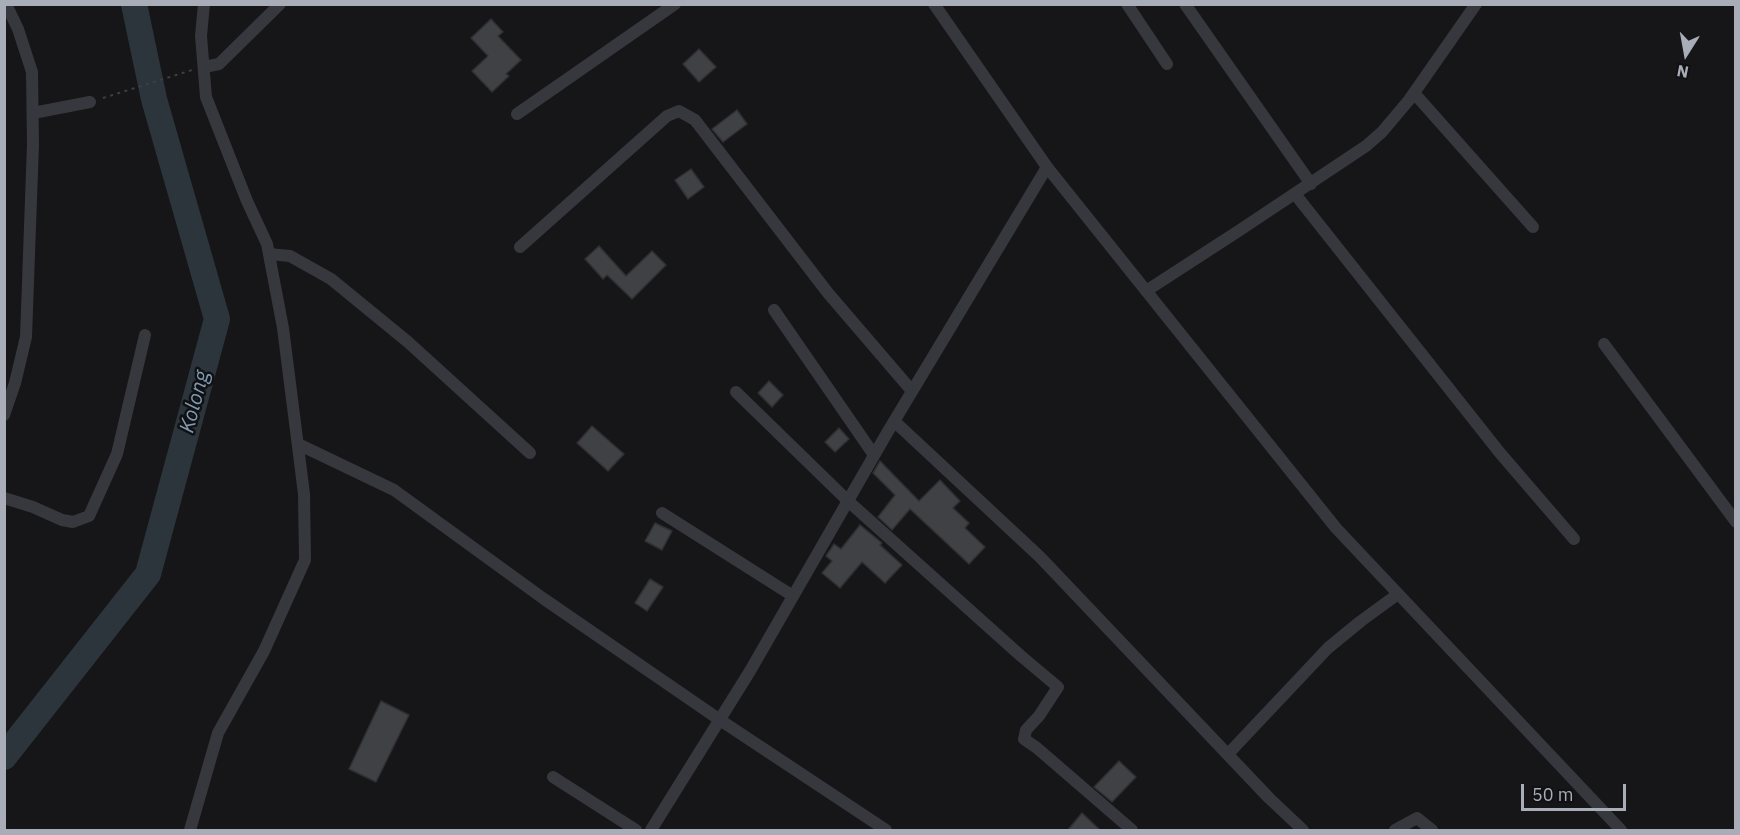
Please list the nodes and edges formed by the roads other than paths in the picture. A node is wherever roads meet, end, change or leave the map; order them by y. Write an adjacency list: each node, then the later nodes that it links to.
1 (6, 4): 13 (street)
2 (204, 4): 10 (street)
3 (280, 4): 10 (street)
4 (675, 4): 14 (street)
5 (934, 4): 15 (street)
6 (1127, 4): 9 (street)
7 (1185, 4): 16 (street)
8 (1476, 4): 11 (street)
9 (1167, 64)
10 (204, 67): 20 (street)
11 (1414, 93): 16 (street); 18 (street)
12 (90, 102): 13 (street)
13 (33, 113): 25 (street)
14 (517, 114)
15 (1047, 167): 21 (street); 26 (street)
16 (1311, 184): 17 (street)
17 (1295, 194): 21 (street); 37 (street)
18 (1533, 227)
19 (520, 247): 26 (street)
20 (269, 254): 30 (street); 31 (street)
21 (1146, 291): 38 (street)
22 (774, 310): 32 (street)
23 (145, 335): 33 (street)
24 (1604, 344): 36 (street)
25 (8, 391): 28 (street)
26 (912, 391): 29 (street)
27 (736, 392): 34 (street)
28 (4, 415)
29 (894, 421): 32 (street); 41 (street)
30 (298, 444): 40 (street); 43 (street)
31 (530, 453)
32 (874, 455): 34 (street)
33 (4, 498)
34 (848, 501): 39 (street); 47 (street)
35 (662, 513): 39 (street)
36 (1736, 522)
37 (1574, 539)
38 (1398, 594): 41 (street); 51 (street)
39 (793, 597): 40 (street)
40 (720, 720): 45 (street); 46 (street)
41 (1228, 754): 48 (street)
42 (553, 777): 44 (street)
43 (190, 831)
44 (636, 831)
45 (651, 831)
46 (886, 831)
47 (1132, 831)
48 (1303, 831)
49 (1395, 831): 50 (street)
50 (1432, 831)
51 (1621, 831)

